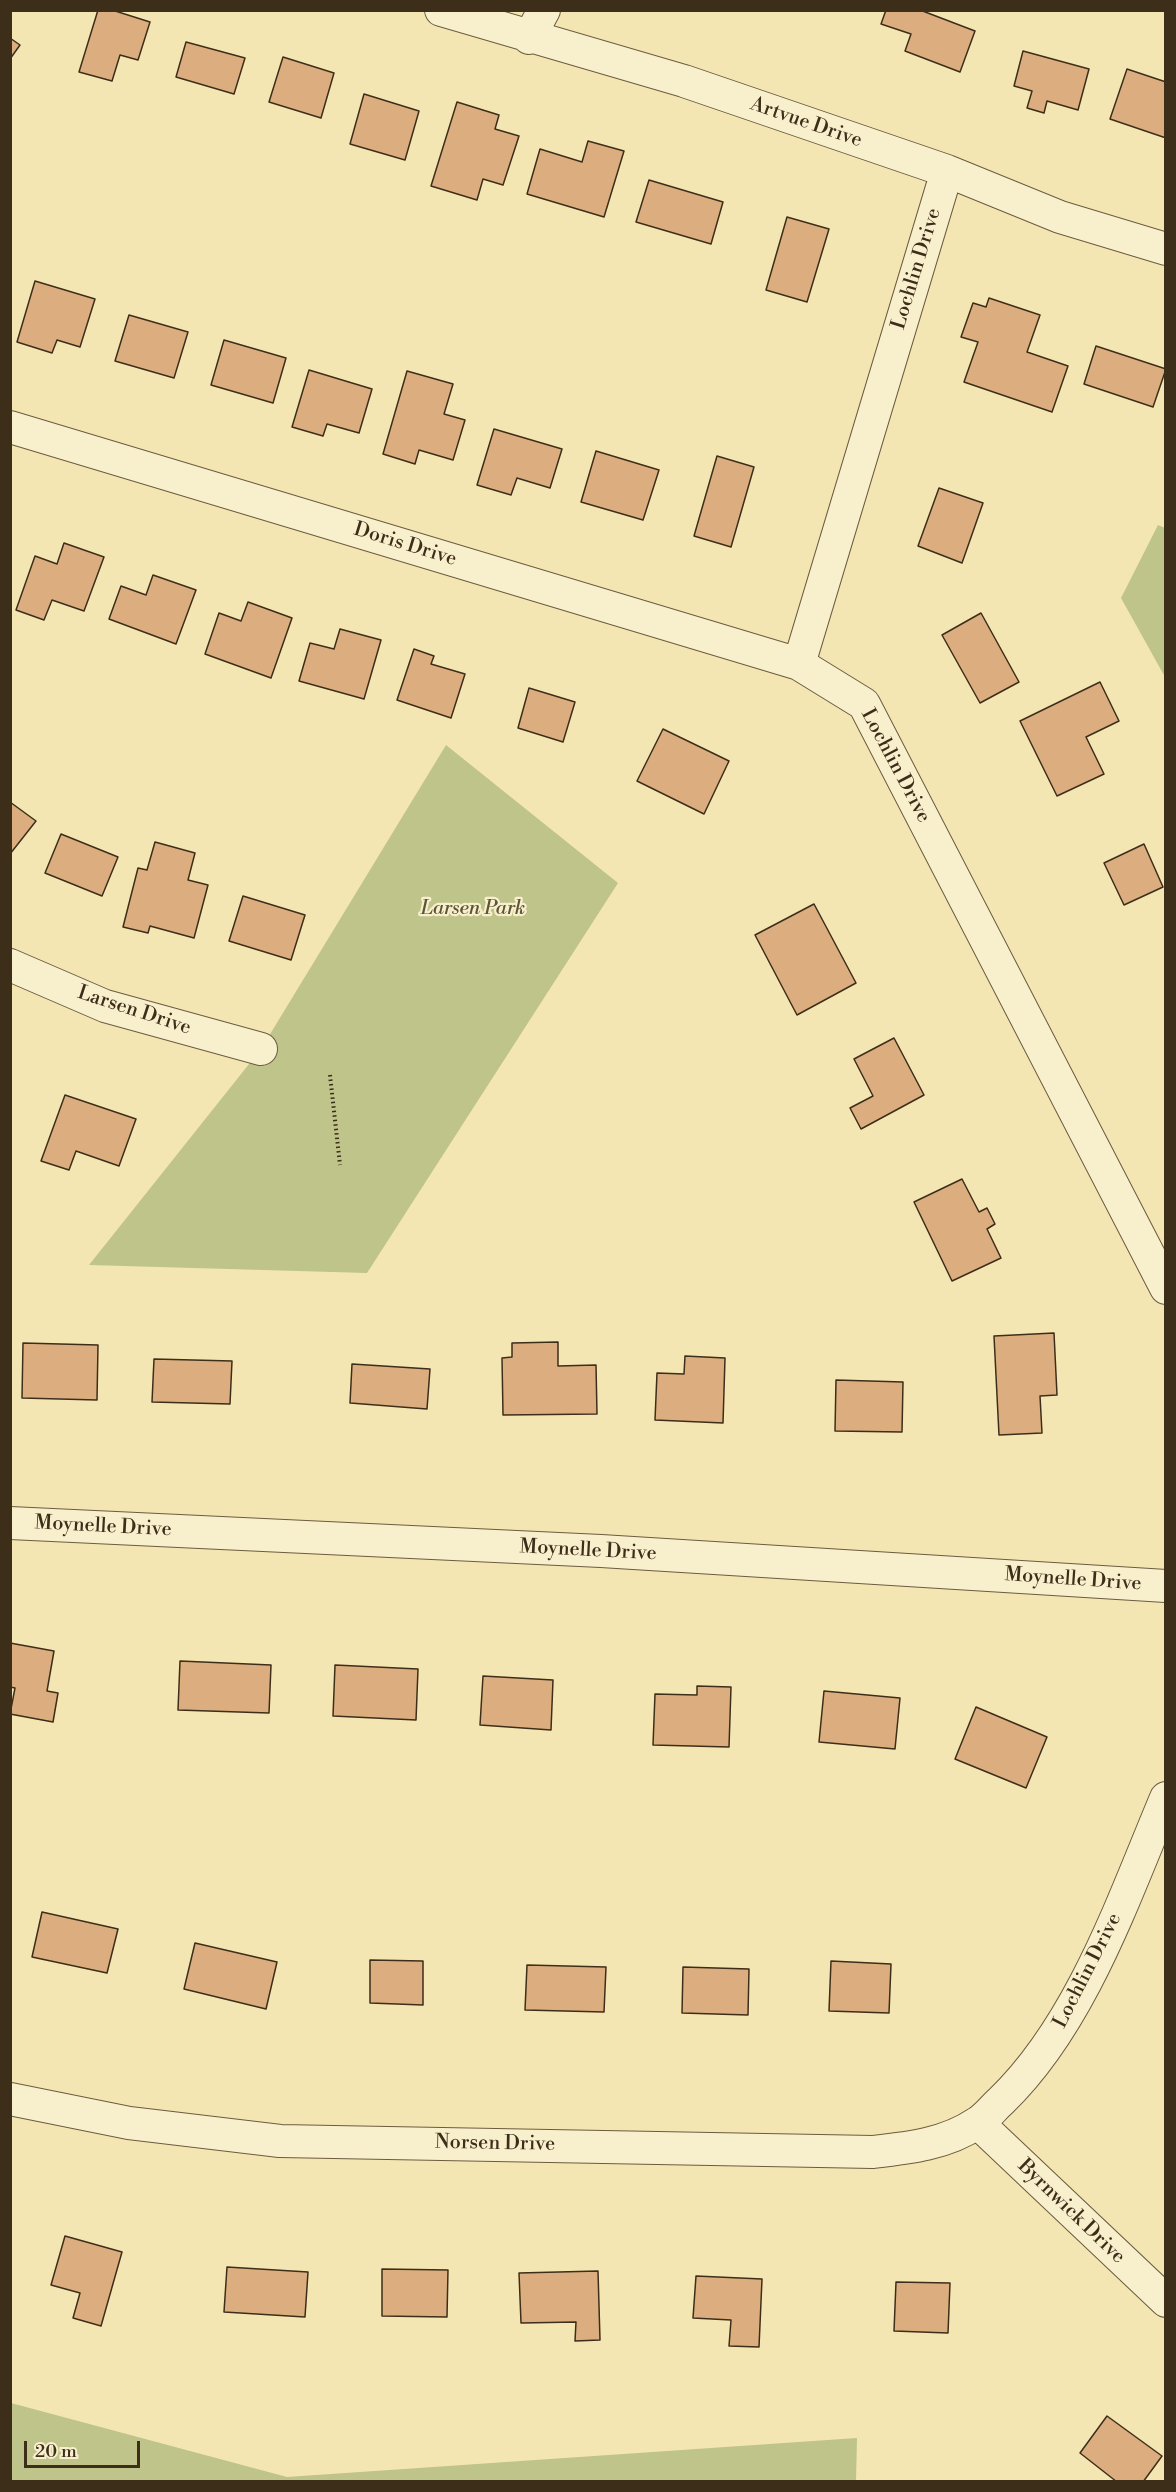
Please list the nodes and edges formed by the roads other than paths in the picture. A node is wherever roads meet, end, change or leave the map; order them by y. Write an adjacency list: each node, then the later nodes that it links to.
1 (441, 10): 3 (street, Artvue Drive)
2 (544, 10): 3 (street)
3 (529, 38): 4 (street, Artvue Drive)
4 (947, 171): 5 (street, Artvue Drive); 7 (street, Lochlin Drive)
5 (1166, 249)
6 (10, 427): 7 (street, Doris Drive)
7 (799, 664): 10 (street, Lochlin Drive)
8 (10, 965): 9 (street, Larsen Drive)
9 (261, 1049)
10 (1166, 1288)
11 (10, 1523): 12 (street, Moynelle Drive)
12 (1166, 1586)
13 (1166, 1798): 15 (street, Lochlin Drive)
14 (10, 2099): 15 (street, Norsen Drive)
15 (978, 2123): 16 (street, Byrnwick Drive)
16 (1166, 2301)

